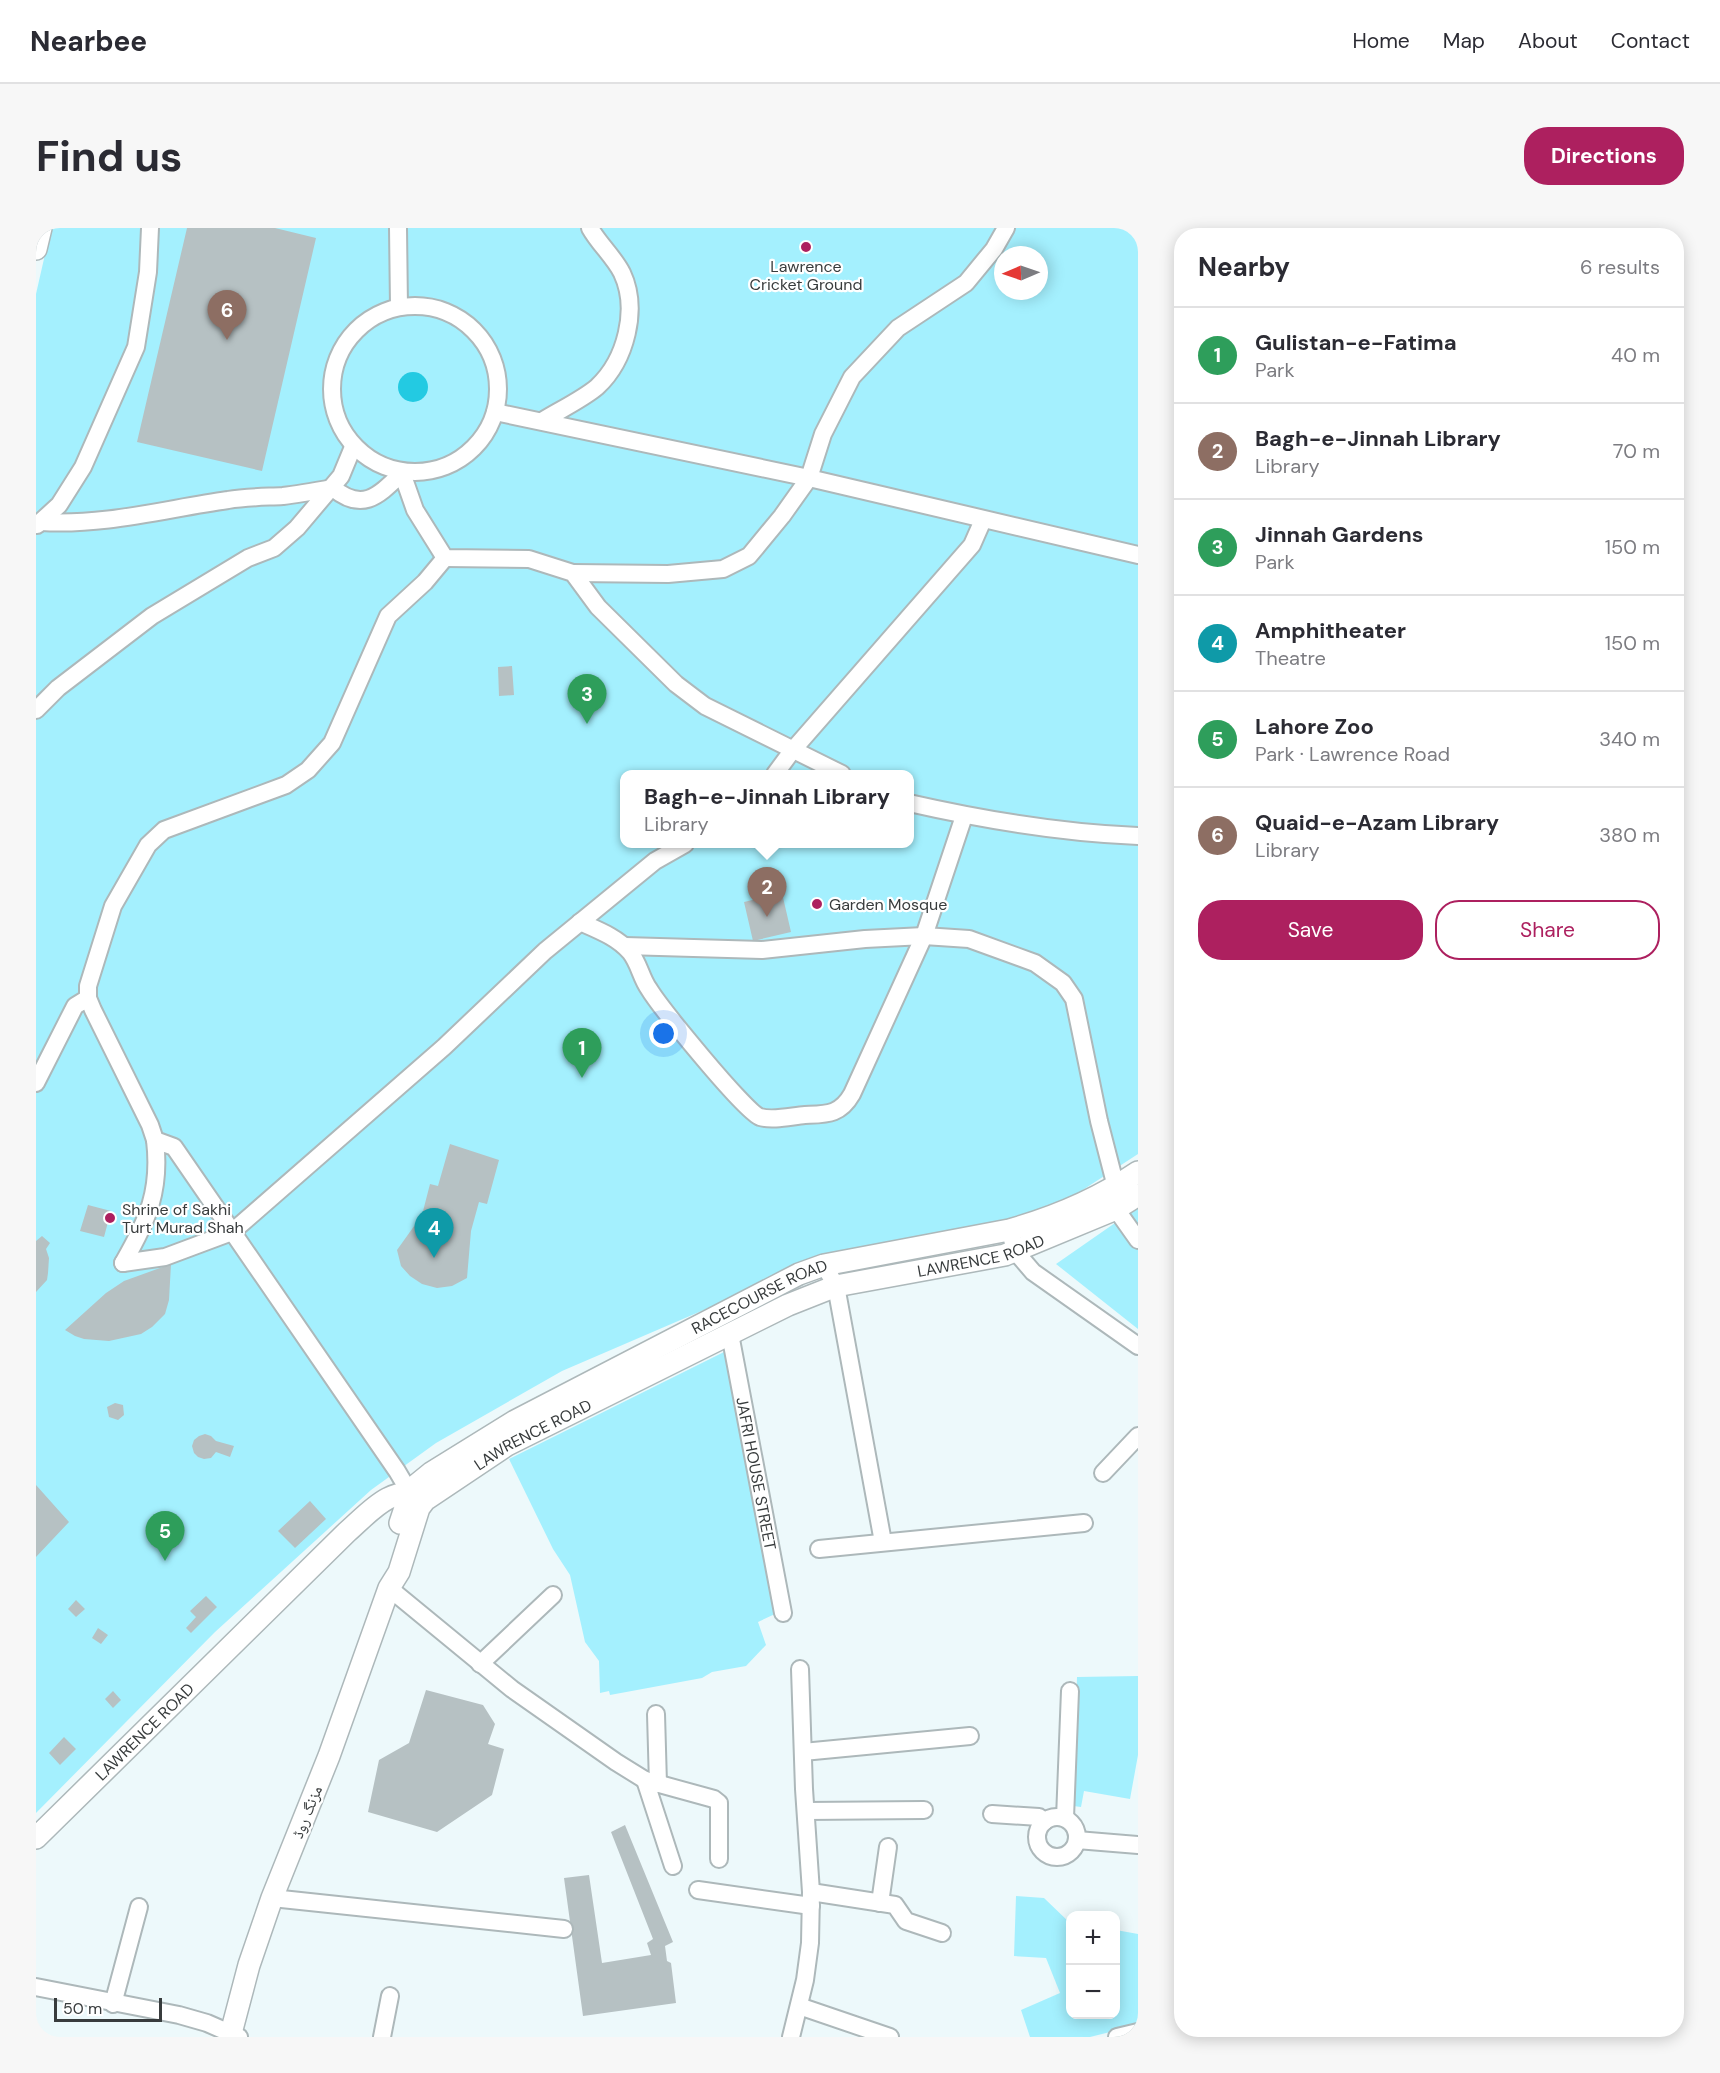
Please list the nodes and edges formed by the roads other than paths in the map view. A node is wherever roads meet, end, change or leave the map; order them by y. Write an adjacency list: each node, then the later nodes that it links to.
1 (41, 228): 6 (main road)
2 (150, 228): 15 (street)
3 (398, 228): 7 (street)
4 (590, 228): 9 (street)
5 (1006, 228): 12 (street)
6 (36, 249)
7 (399, 307): 8 (street); 10 (street)
8 (495, 412): 9 (street); 11 (street)
9 (542, 421): 12 (street)
10 (353, 447): 11 (street); 13 (street)
11 (402, 473): 13 (street); 17 (street)
12 (809, 478): 14 (street); 18 (street)
13 (333, 488): 15 (street); 19 (street)
14 (983, 520): 16 (street); 20 (street)
15 (39, 524)
16 (1138, 555)
17 (445, 558): 18 (street); 30 (street)
18 (573, 573): 20 (street)
19 (36, 710)
20 (792, 751): 21 (street); 22 (street)
21 (778, 770)
22 (833, 770)
23 (914, 804): 24 (street)
24 (964, 816): 25 (street); 28 (street)
25 (1138, 836)
26 (677, 848): 27 (street)
27 (580, 922): 29 (street); 36 (street)
28 (924, 936): 29 (street); 29 (street); 34 (street)
29 (625, 946)
30 (88, 998): 31 (street); 32 (street)
31 (36, 1083)
32 (155, 1140): 36 (street); 36 (street)
33 (1138, 1172): 34 (main road, RACECOURSE ROAD)
34 (1124, 1198): 35 (main road, RACECOURSE ROAD); 37 (street); 38 (main road, LAWRENCE ROAD)
35 (1010, 1230): 38 (street); 39 (main road, RACECOURSE ROAD)
36 (232, 1232): 45 (street)
37 (1138, 1240)
38 (1016, 1251): 40 (main road, LAWRENCE ROAD); 42 (street)
39 (824, 1265): 40 (street); 45 (main road, RACECOURSE ROAD)
40 (836, 1286): 41 (main road, LAWRENCE ROAD); 49 (street)
41 (730, 1334): 45 (main road, LAWRENCE ROAD); 53 (street, JAFRI HOUSE STREET)
42 (1138, 1346)
43 (1138, 1436): 44 (street)
44 (1103, 1473)
45 (418, 1497): 46 (main road, LAWRENCE ROAD); 48 (main road, مزنگ روڈ); 51 (main road, مزنگ روڈ)
46 (372, 1511): 48 (main road); 66 (main road, LAWRENCE ROAD)
47 (1084, 1522): 49 (street)
48 (400, 1523): 51 (main road, مزنگ روڈ)
49 (883, 1542): 50 (street)
50 (819, 1549)
51 (389, 1588): 54 (street); 73 (main road, مزنگ روڈ)
52 (553, 1595): 54 (street)
53 (783, 1613)
54 (480, 1664): 60 (street)
55 (800, 1669): 59 (street)
56 (1070, 1691): 64 (street)
57 (656, 1714): 60 (street)
58 (970, 1736): 59 (street)
59 (803, 1752): 61 (street)
60 (652, 1782): 70 (street); 71 (street)
61 (806, 1810): 62 (street); 74 (street)
62 (924, 1810)
63 (992, 1814): 65 (street)
64 (1065, 1818): 65 (street); 67 (street)
65 (1044, 1822): 67 (street)
66 (36, 1838)
67 (1077, 1840): 68 (street)
68 (1138, 1845)
69 (888, 1847): 75 (street)
70 (719, 1858)
71 (673, 1866)
72 (698, 1890): 74 (street)
73 (272, 1898): 77 (street); 84 (main road, مزنگ روڈ)
74 (811, 1899): 75 (street); 82 (street)
75 (880, 1903): 78 (street)
76 (139, 1907): 81 (street)
77 (564, 1929)
78 (942, 1934)
79 (36, 1987): 81 (street)
80 (390, 1996): 85 (street)
81 (113, 2004): 84 (street)
82 (799, 2006): 86 (street); 87 (street)
83 (1138, 2032): 88 (street)
84 (233, 2036)
85 (382, 2037)
86 (791, 2037)
87 (890, 2037)
88 (1117, 2037)

